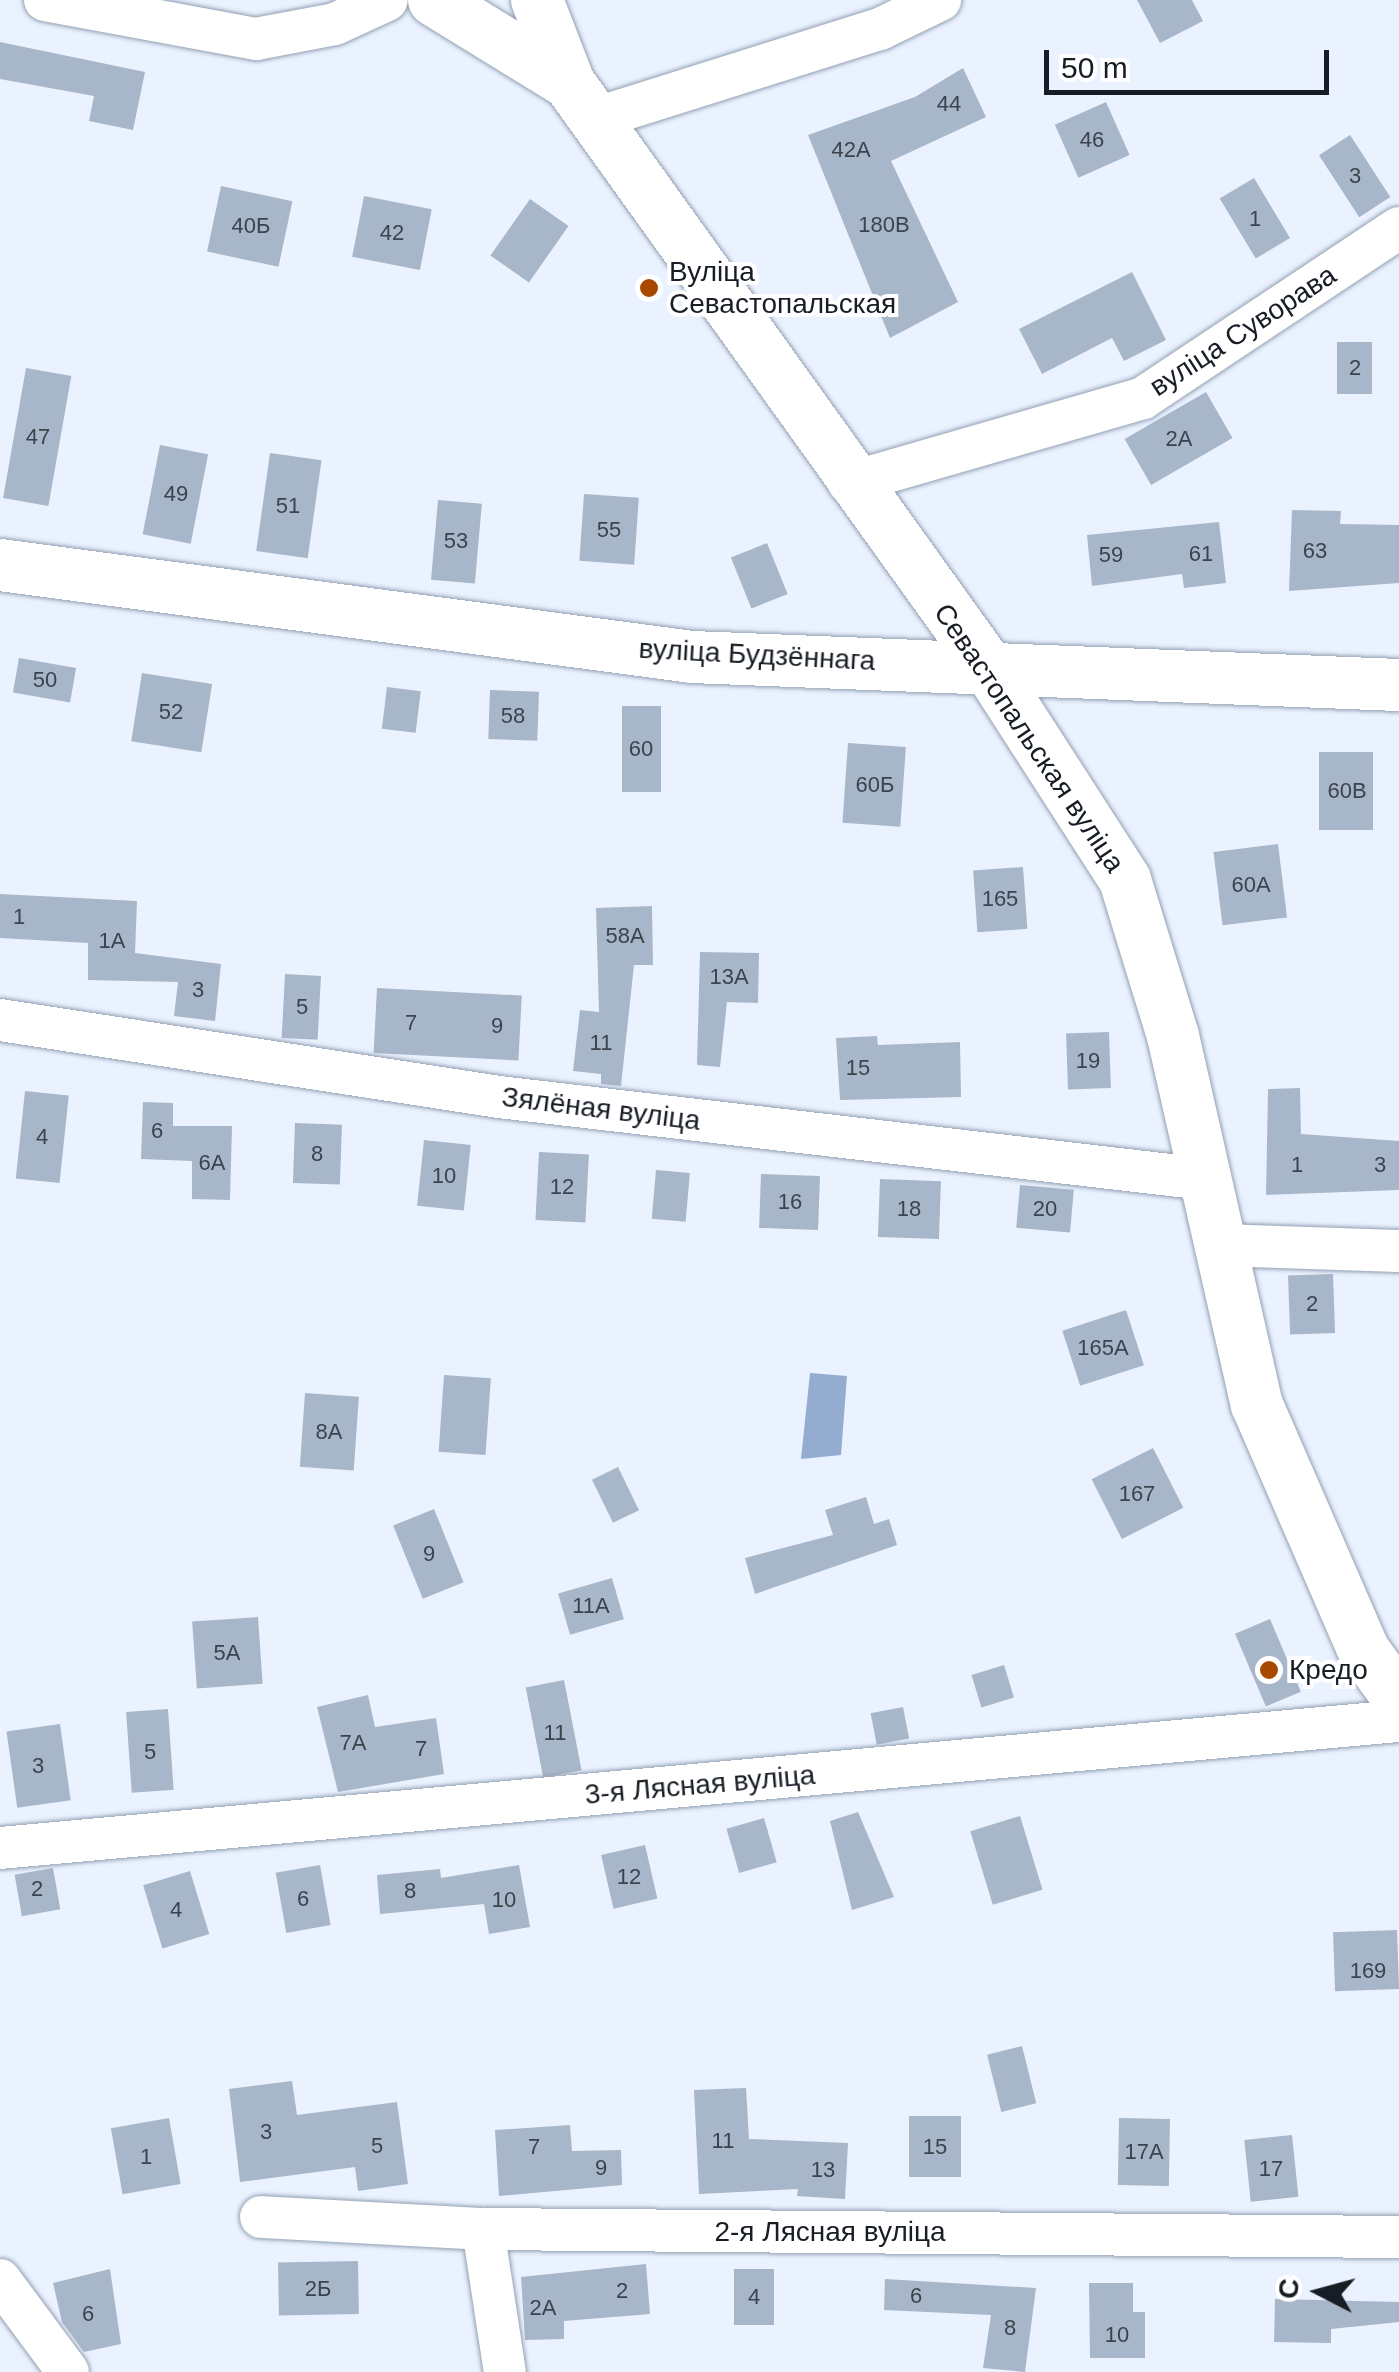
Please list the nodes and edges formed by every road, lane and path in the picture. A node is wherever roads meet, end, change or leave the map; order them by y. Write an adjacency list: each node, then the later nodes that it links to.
1 (45, 0): 2 (street)
2 (387, 0)
3 (434, 0): 6 (street, Севастопальская вуліца)
4 (538, 0): 6 (street, Севастопальская вуліца)
5 (940, 0): 6 (street)
6 (582, 101): 8 (street, Севастопальская вуліца)
7 (1399, 228): 8 (street, вуліца Суворава)
8 (849, 483): 10 (street, Севастопальская вуліца)
9 (0, 564): 10 (street, вуліца Будзённага)
10 (986, 664): 11 (street, вуліца Будзённага); 13 (street, Севастопальская вуліца)
11 (1399, 684)
12 (0, 1020): 13 (street, Зялёная вуліца)
13 (1205, 1179): 14 (street, Севастопальская вуліца)
14 (1220, 1245): 15 (street); 16 (street, Севастопальская вуліца)
15 (1399, 1251)
16 (1399, 1699)
17 (1399, 1721): 18 (street, 3-я Лясная вуліца)
18 (0, 1848)
19 (261, 2216): 20 (street, 2-я Лясная вуліца)
20 (483, 2229): 21 (street, 2-я Лясная вуліца); 24 (street)
21 (1399, 2237)
22 (0, 2280): 23 (street)
23 (68, 2372)
24 (505, 2372)

